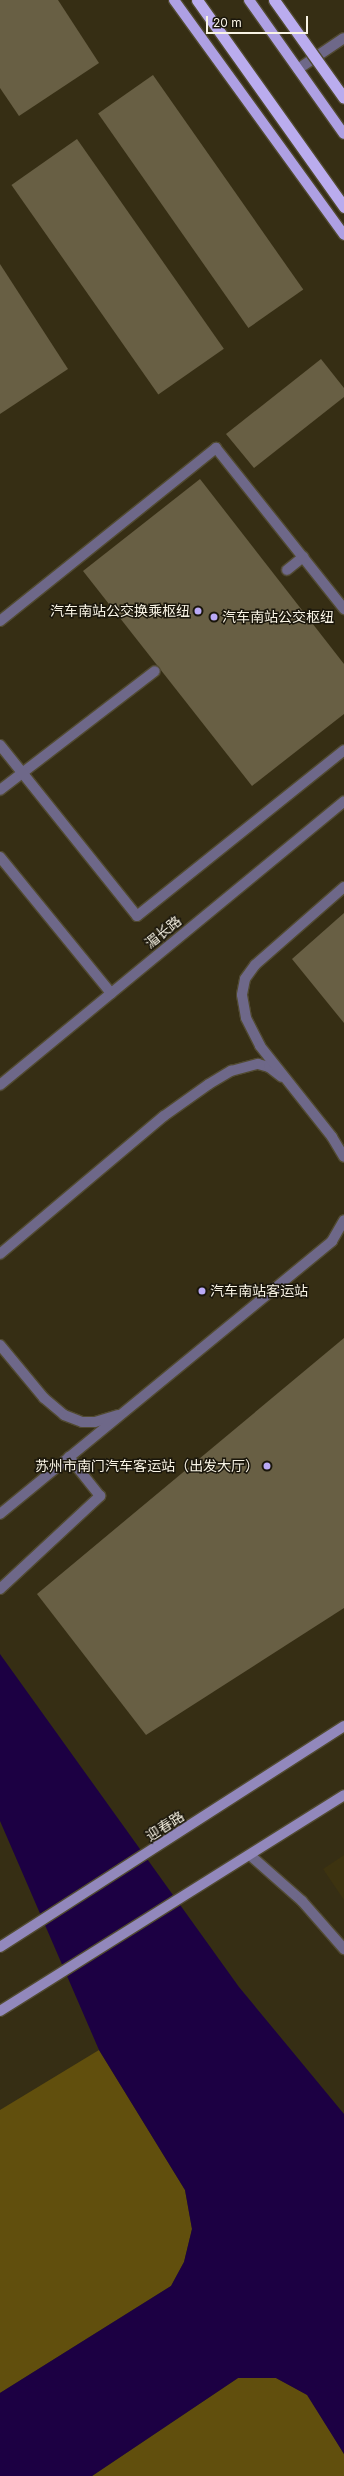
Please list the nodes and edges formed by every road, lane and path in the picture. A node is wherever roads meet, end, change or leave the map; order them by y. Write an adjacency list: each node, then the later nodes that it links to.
1 (174, 0): 10 (main road)
2 (196, 0): 9 (highway)
3 (249, 0): 6 (main road)
4 (274, 0): 7 (highway, bridge)
5 (344, 38): 6 (street)
6 (298, 69): 8 (main road)
7 (344, 98)
8 (344, 134)
9 (344, 207)
10 (344, 235)
11 (303, 557): 12 (street); 13 (street); 14 (street)
12 (287, 570)
13 (344, 609)
14 (0, 621)
15 (155, 671): 18 (street)
16 (0, 745): 18 (street)
17 (344, 750): 18 (street)
18 (22, 773): 19 (street)
19 (0, 790)
20 (344, 801): 23 (street, 湄长路)
21 (0, 857): 23 (street)
22 (344, 887): 24 (street)
23 (111, 993): 25 (street, 湄长路)
24 (287, 1081): 26 (street); 28 (street)
25 (0, 1085)
26 (344, 1156)
27 (344, 1220): 30 (street)
28 (0, 1254)
29 (0, 1345): 30 (street)
30 (128, 1410): 31 (street)
31 (70, 1457): 32 (street); 33 (street)
32 (0, 1514)
33 (0, 1589)
34 (344, 1726): 37 (main road, 迎春路)
35 (344, 1795): 36 (main road)
36 (251, 1856): 38 (street); 39 (main road)
37 (0, 1947)
38 (344, 1949)
39 (0, 2011)

